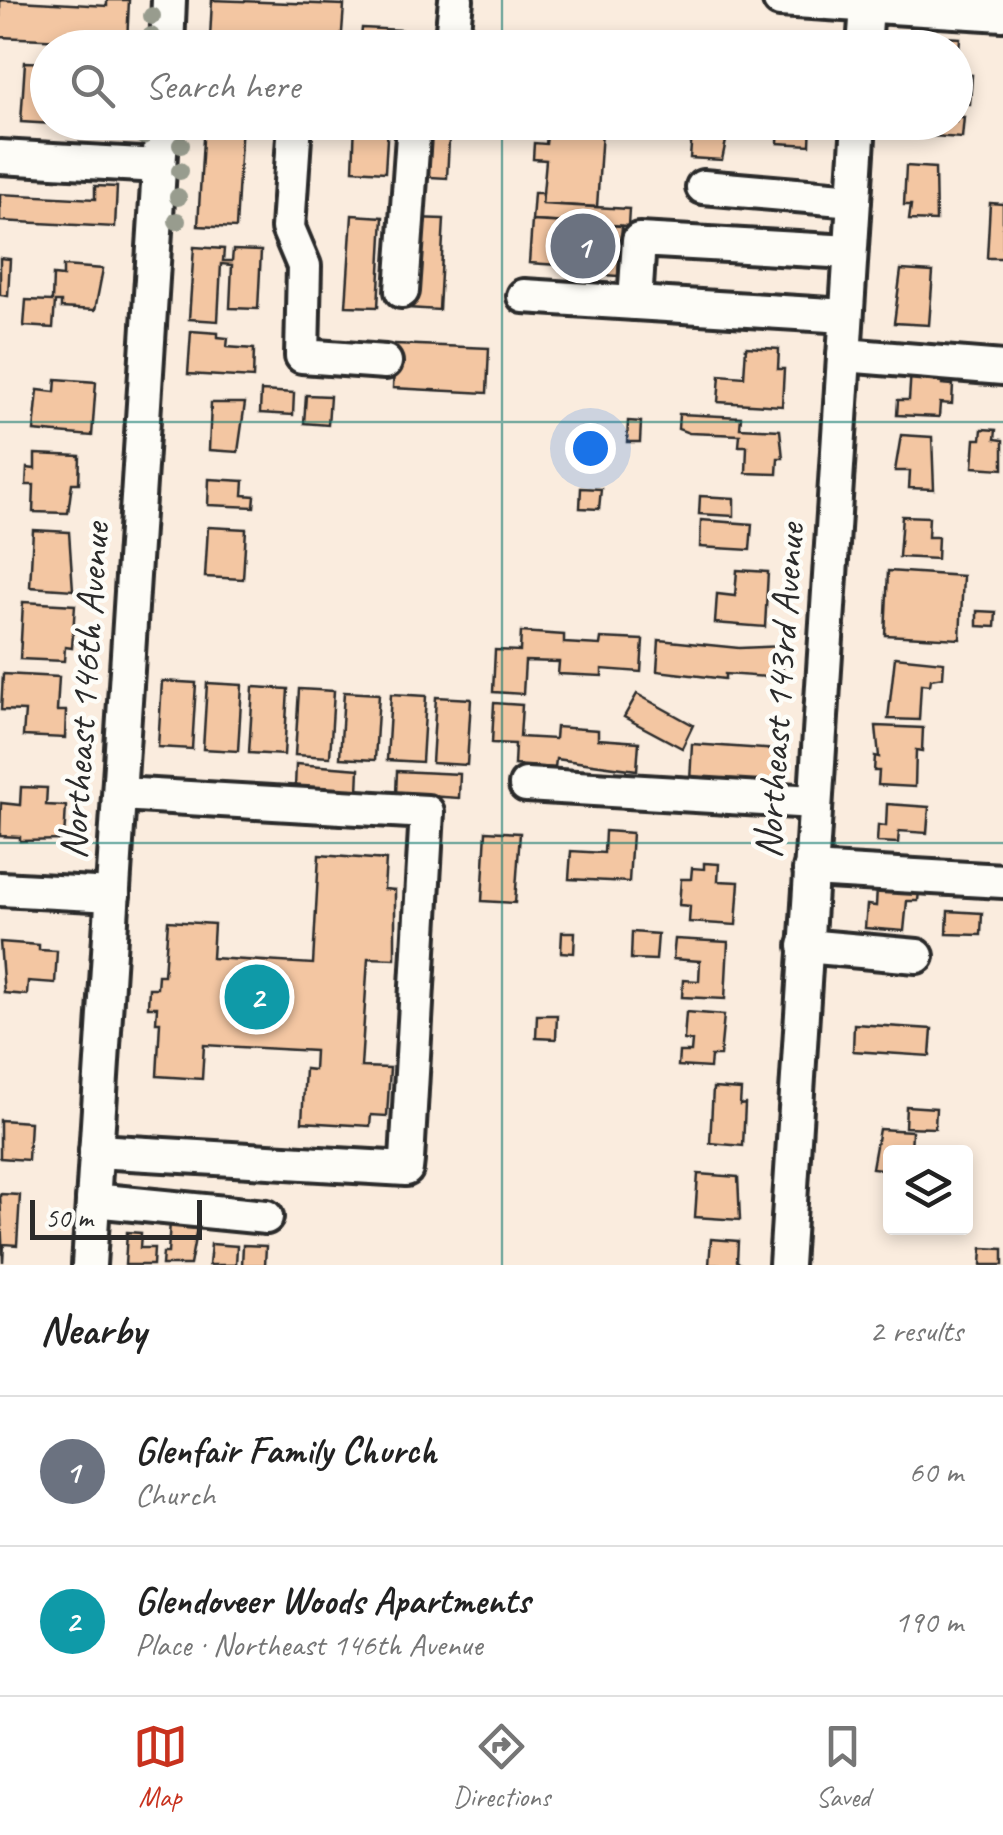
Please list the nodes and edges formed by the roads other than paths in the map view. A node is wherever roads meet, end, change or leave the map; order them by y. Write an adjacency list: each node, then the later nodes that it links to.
1 (170, 0): 6 (street)
2 (456, 0): 7 (street)
3 (780, 0): 4 (street)
4 (867, 6): 5 (street); 8 (street)
5 (1003, 14)
6 (168, 30)
7 (453, 30)
8 (865, 30)
9 (161, 140): 14 (street, Northeast 146th Avenue)
10 (294, 140): 23 (street)
11 (413, 140): 18 (street)
12 (858, 140): 16 (street, Northeast 143rd Avenue)
13 (0, 157): 14 (street)
14 (159, 166): 26 (street, Northeast 146th Avenue)
15 (703, 187): 16 (street)
16 (854, 200): 17 (street, Northeast 143rd Avenue)
17 (850, 252): 20 (street); 21 (street, Northeast 143rd Avenue)
18 (402, 291)
19 (524, 296): 20 (street)
20 (635, 303): 21 (street)
21 (846, 316): 22 (street, Northeast 143rd Avenue)
22 (844, 355): 24 (street); 27 (street, Northeast 143rd Avenue)
23 (385, 362)
24 (1003, 368)
25 (526, 786): 27 (street)
26 (120, 794): 31 (street, Northeast 146th Avenue); 34 (street)
27 (814, 802): 28 (street, Northeast 143rd Avenue)
28 (810, 870): 29 (street); 32 (street, Northeast 143rd Avenue)
29 (1003, 882)
30 (0, 889): 31 (street)
31 (114, 896): 34 (street, Northeast 146th Avenue)
32 (806, 946): 33 (street); 38 (street, Northeast 143rd Avenue)
33 (917, 956)
34 (96, 1151): 35 (street, Northeast 146th Avenue)
35 (93, 1200): 36 (street); 37 (street, Northeast 146th Avenue)
36 (266, 1217)
37 (89, 1265)
38 (786, 1265)

